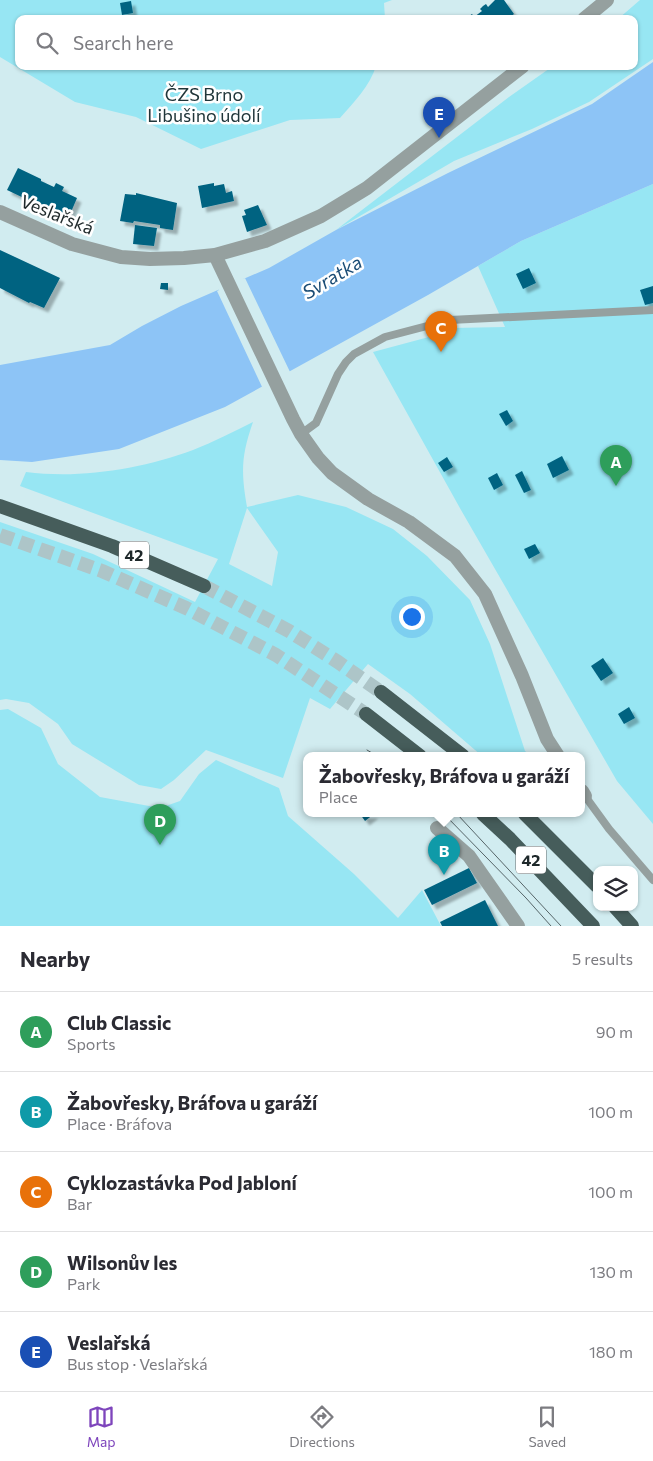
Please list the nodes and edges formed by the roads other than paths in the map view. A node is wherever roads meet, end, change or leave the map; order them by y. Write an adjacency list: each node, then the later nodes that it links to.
1 (607, 0): 2 (street)
2 (589, 15)
3 (518, 70): 5 (street, Veslařská)
4 (0, 212): 5 (street, Veslařská)
5 (215, 255): 7 (street)
6 (653, 310): 7 (lane)
7 (301, 434): 14 (street)
8 (0, 506): 9 (highway, 42)
9 (204, 586)
10 (381, 692): 13 (highway)
11 (366, 714): 12 (highway)
12 (415, 752)
13 (459, 752)
14 (555, 752)
15 (585, 797): 19 (lane)
16 (486, 817): 23 (highway, 42)
17 (528, 817): 20 (highway, 42)
18 (437, 828): 22 (street)
19 (653, 880)
20 (593, 882)
21 (619, 911): 24 (highway)
22 (518, 926)
23 (593, 926)
24 (632, 926)

